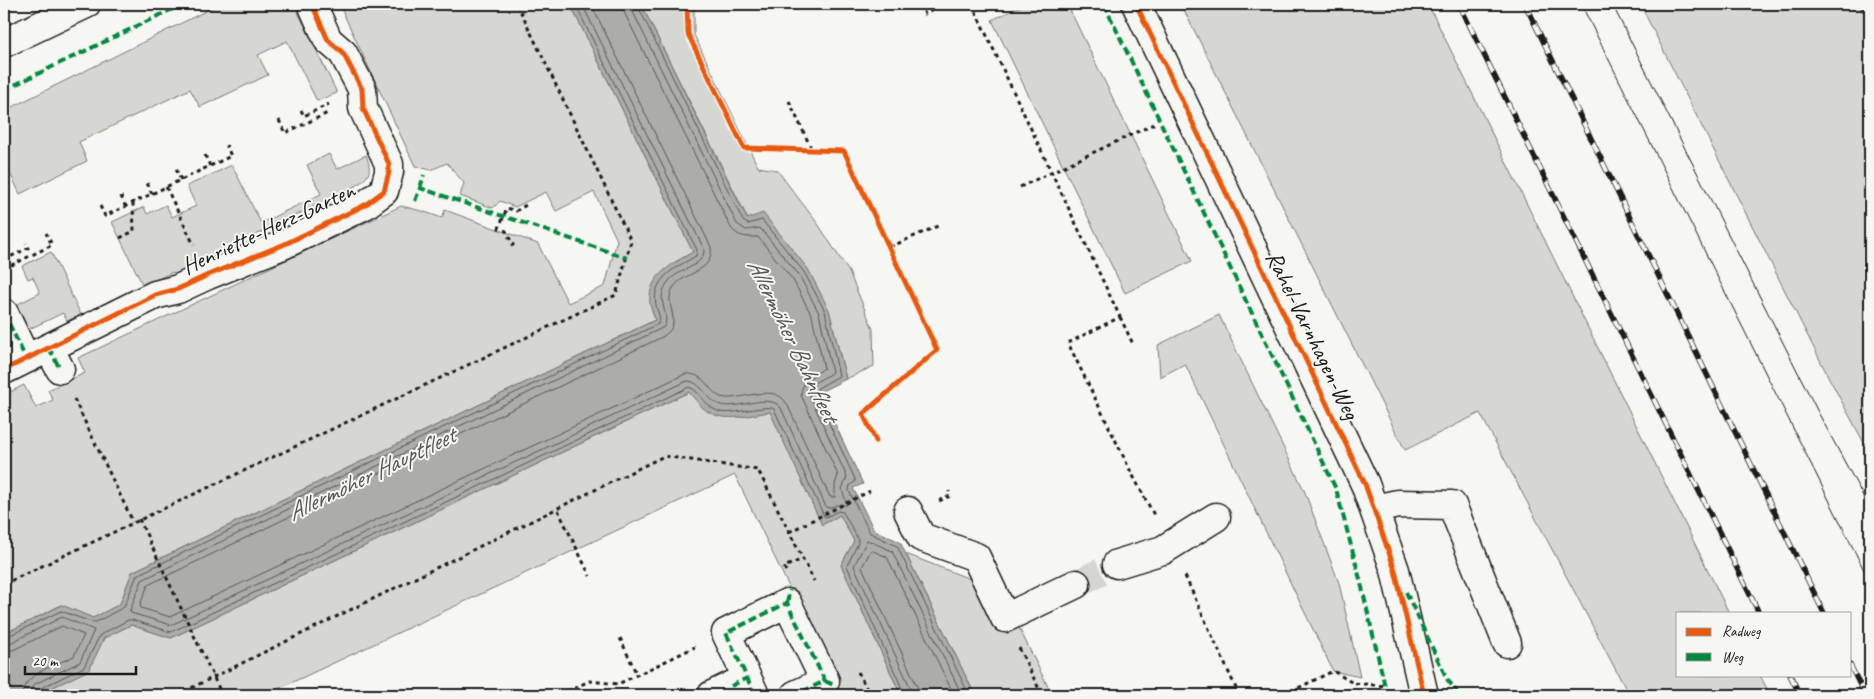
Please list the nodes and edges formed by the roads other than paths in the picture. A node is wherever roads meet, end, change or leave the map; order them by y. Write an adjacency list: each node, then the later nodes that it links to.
1 (86, 4): 4 (street)
2 (312, 4): 6 (street, Henriette-Herz-Garten)
3 (1136, 4): 7 (street, Rahel-Varnhagen-Weg)
4 (4, 43)
5 (4, 313): 6 (street)
6 (35, 361)
7 (1374, 509): 12 (street); 16 (street, Rahel-Varnhagen-Weg)
8 (908, 511): 11 (street)
9 (1216, 517): 10 (street)
10 (1117, 564)
11 (1076, 584)
12 (1507, 643)
13 (751, 687): 14 (street); 15 (street)
14 (712, 695)
15 (795, 695)
16 (1424, 695)

